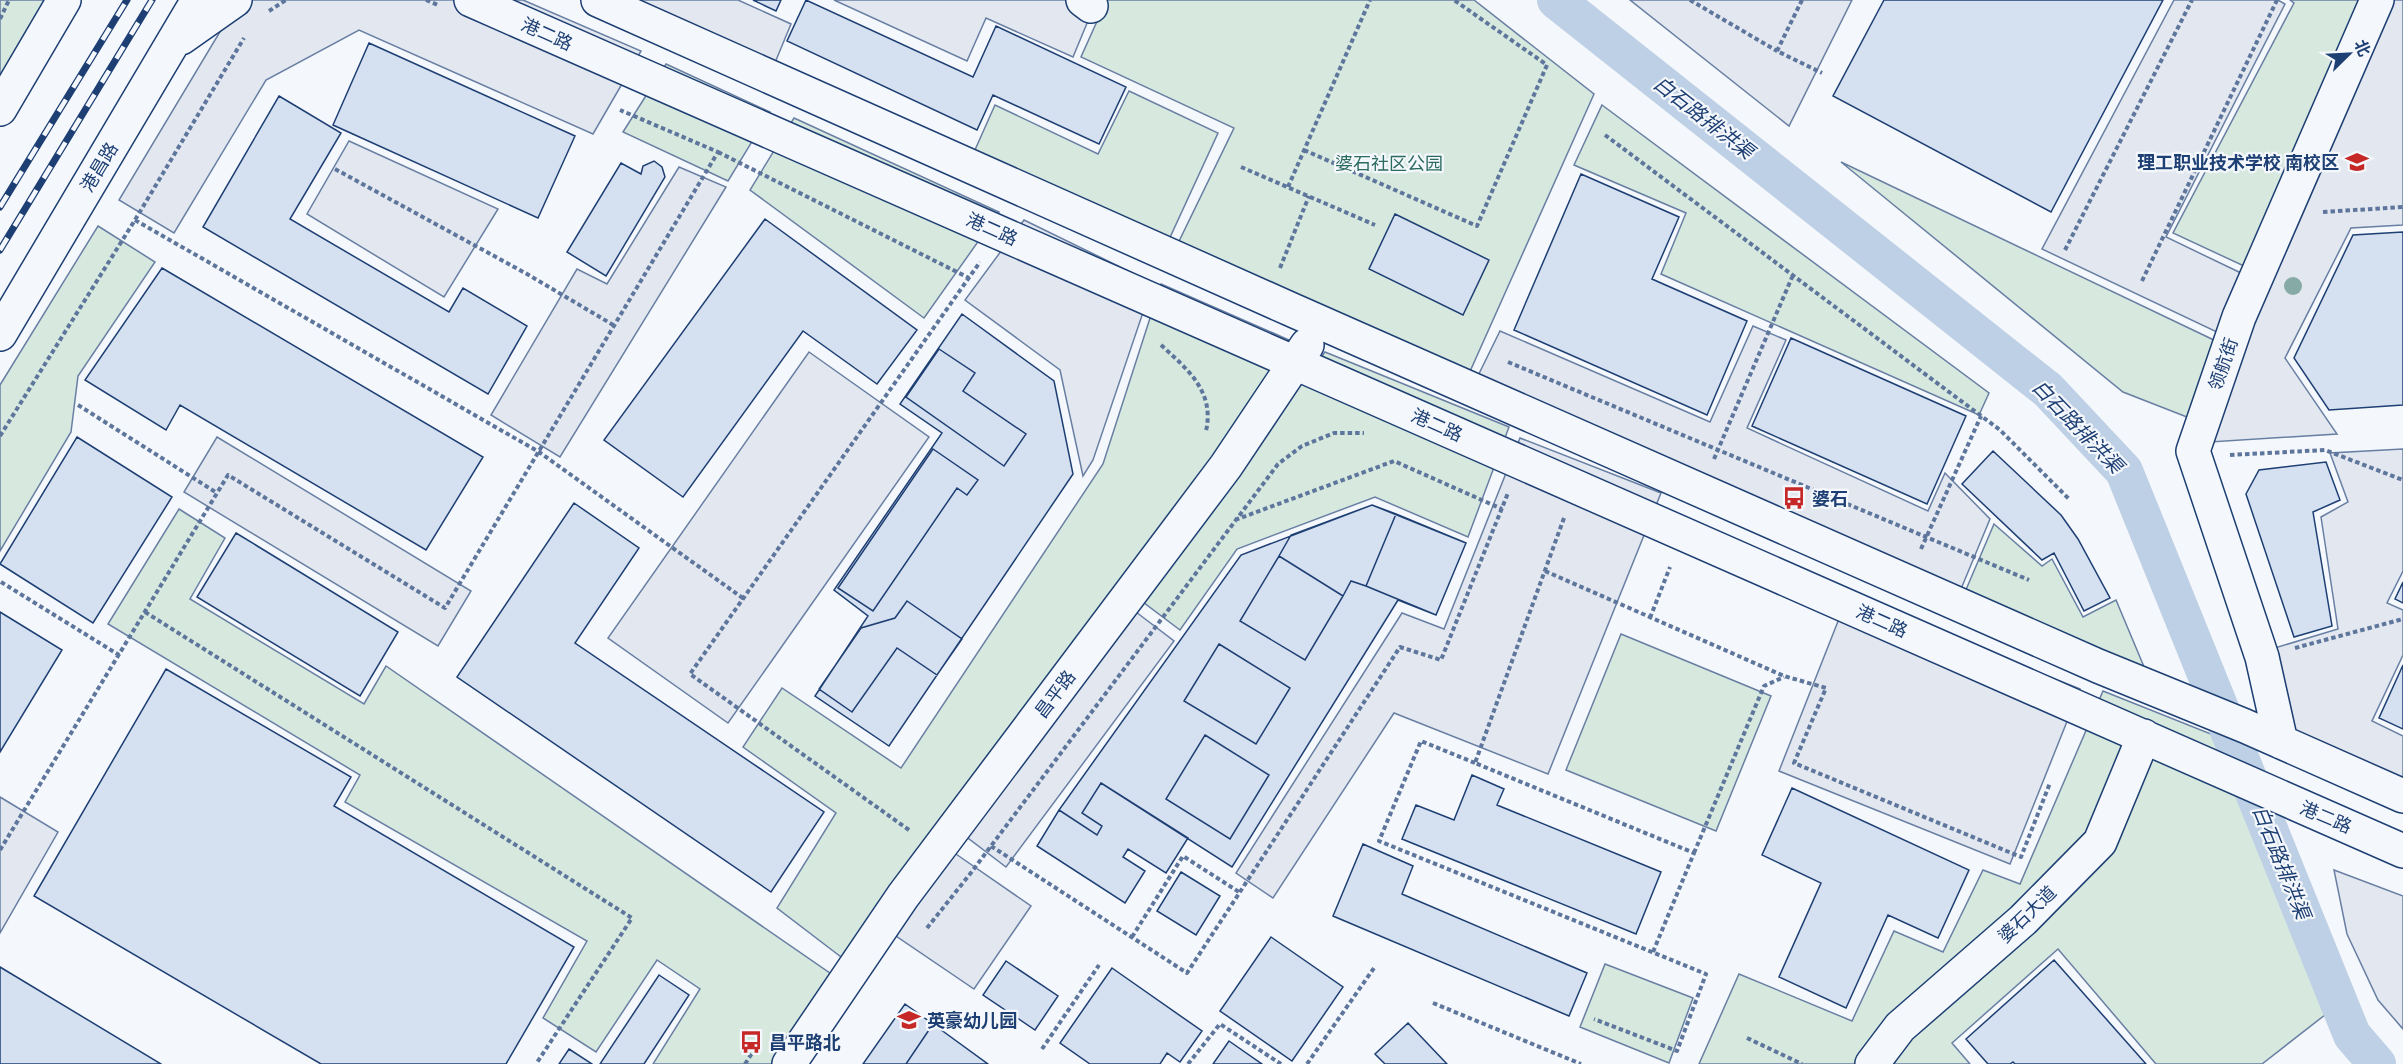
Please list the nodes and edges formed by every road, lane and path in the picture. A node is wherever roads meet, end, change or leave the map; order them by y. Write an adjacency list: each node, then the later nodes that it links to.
1 (9, 0): 16 (path)
2 (43, 0): 18 (street)
3 (64, 0): 18 (street)
4 (198, 0): 19 (street, 港昌路)
5 (286, 0): 15 (path)
6 (471, 0): 43 (street, 港二路)
7 (598, 0): 38 (street)
8 (1370, 0): 25 (path)
9 (1454, 0): 25 (path)
10 (1690, 0): 20 (path)
11 (1803, 0): 20 (path)
12 (2192, 0): 35 (path)
13 (2277, 0): 37 (path)
14 (2377, 0): 32 (street, 领航街)
15 (249, 8): 19 (street)
16 (0, 19)
17 (247, 33): 33 (path)
18 (46, 34): 22 (street)
19 (172, 45): 41 (street, 港昌路)
20 (1777, 51): 21 (path)
21 (1822, 74)
22 (0, 109)
23 (620, 110): 26 (path)
24 (1605, 135): 36 (path)
25 (1305, 150): 29 (path)
26 (718, 152): 40 (path); 66 (path)
27 (1240, 167): 29 (path)
28 (335, 169): 40 (path)
29 (1288, 187): 30 (path)
30 (1309, 196): 34 (path); 38 (path)
31 (2403, 207): 32 (path)
32 (2284, 214): 50 (street, 领航街)
33 (135, 220): 47 (path); 49 (path)
34 (1375, 225)
35 (2065, 249)
36 (1793, 275): 45 (path); 48 (path)
37 (2142, 281)
38 (1267, 299): 39 (street)
39 (1321, 323): 43 (street, 昌平路); 54 (street)
40 (615, 326): 49 (path)
41 (0, 334)
42 (1508, 362): 48 (path)
43 (1295, 363): 51 (street, 港二路); 80 (street, 昌平路)
44 (78, 405): 55 (path)
45 (1982, 416): 56 (path); 61 (path)
46 (1369, 433): 58 (path)
47 (0, 436)
48 (1718, 450): 54 (path); 61 (path)
49 (539, 453): 55 (path); 66 (path)
50 (2195, 456): 52 (path); 71 (street)
51 (1521, 461): 53 (street, 港二路); 57 (path)
52 (2403, 480)
53 (1576, 486): 60 (street, 港二路); 62 (path)
54 (1701, 491): 65 (street)
55 (217, 494): 67 (path)
56 (2069, 499)
57 (1502, 508): 58 (path); 84 (path)
58 (1235, 520): 59 (path); 78 (path)
59 (1225, 524)
60 (1684, 533): 68 (path); 73 (street, 港二路)
61 (1927, 537): 63 (path); 65 (path)
62 (1545, 571): 68 (path); 75 (path)
63 (2029, 580)
64 (1, 582): 70 (path)
65 (1907, 582): 74 (street)
66 (744, 598): 80 (path)
67 (145, 612): 70 (path); 94 (path)
68 (1650, 618): 72 (path)
69 (2403, 619): 71 (path)
70 (119, 655): 79 (path)
71 (2262, 657): 74 (street)
72 (1784, 676): 76 (path); 82 (path)
73 (2148, 738): 81 (street, 港二路); 101 (street, 婆石大道)
74 (2281, 742): 77 (street)
75 (1475, 763): 82 (path); 87 (path)
76 (2050, 783)
77 (2403, 796)
78 (991, 846): 83 (path); 86 (path)
79 (0, 850)
80 (937, 851): 83 (path); 95 (street, 昌平路)
81 (2403, 851)
82 (1694, 853): 87 (path)
83 (970, 874): 85 (path)
84 (1239, 892): 86 (path); 86 (path)
85 (920, 937)
86 (1132, 937)
87 (1653, 952): 91 (path)
88 (1099, 964): 93 (path)
89 (1374, 968): 98 (path)
90 (1433, 1003): 99 (path)
91 (1594, 1019)
92 (1747, 1038): 100 (path)
93 (1042, 1049)
94 (536, 1064)
95 (789, 1064)
96 (1188, 1064): 97 (path)
97 (1281, 1064)
98 (1306, 1064)
99 (1581, 1064)
100 (1802, 1064)
101 (1872, 1064)

